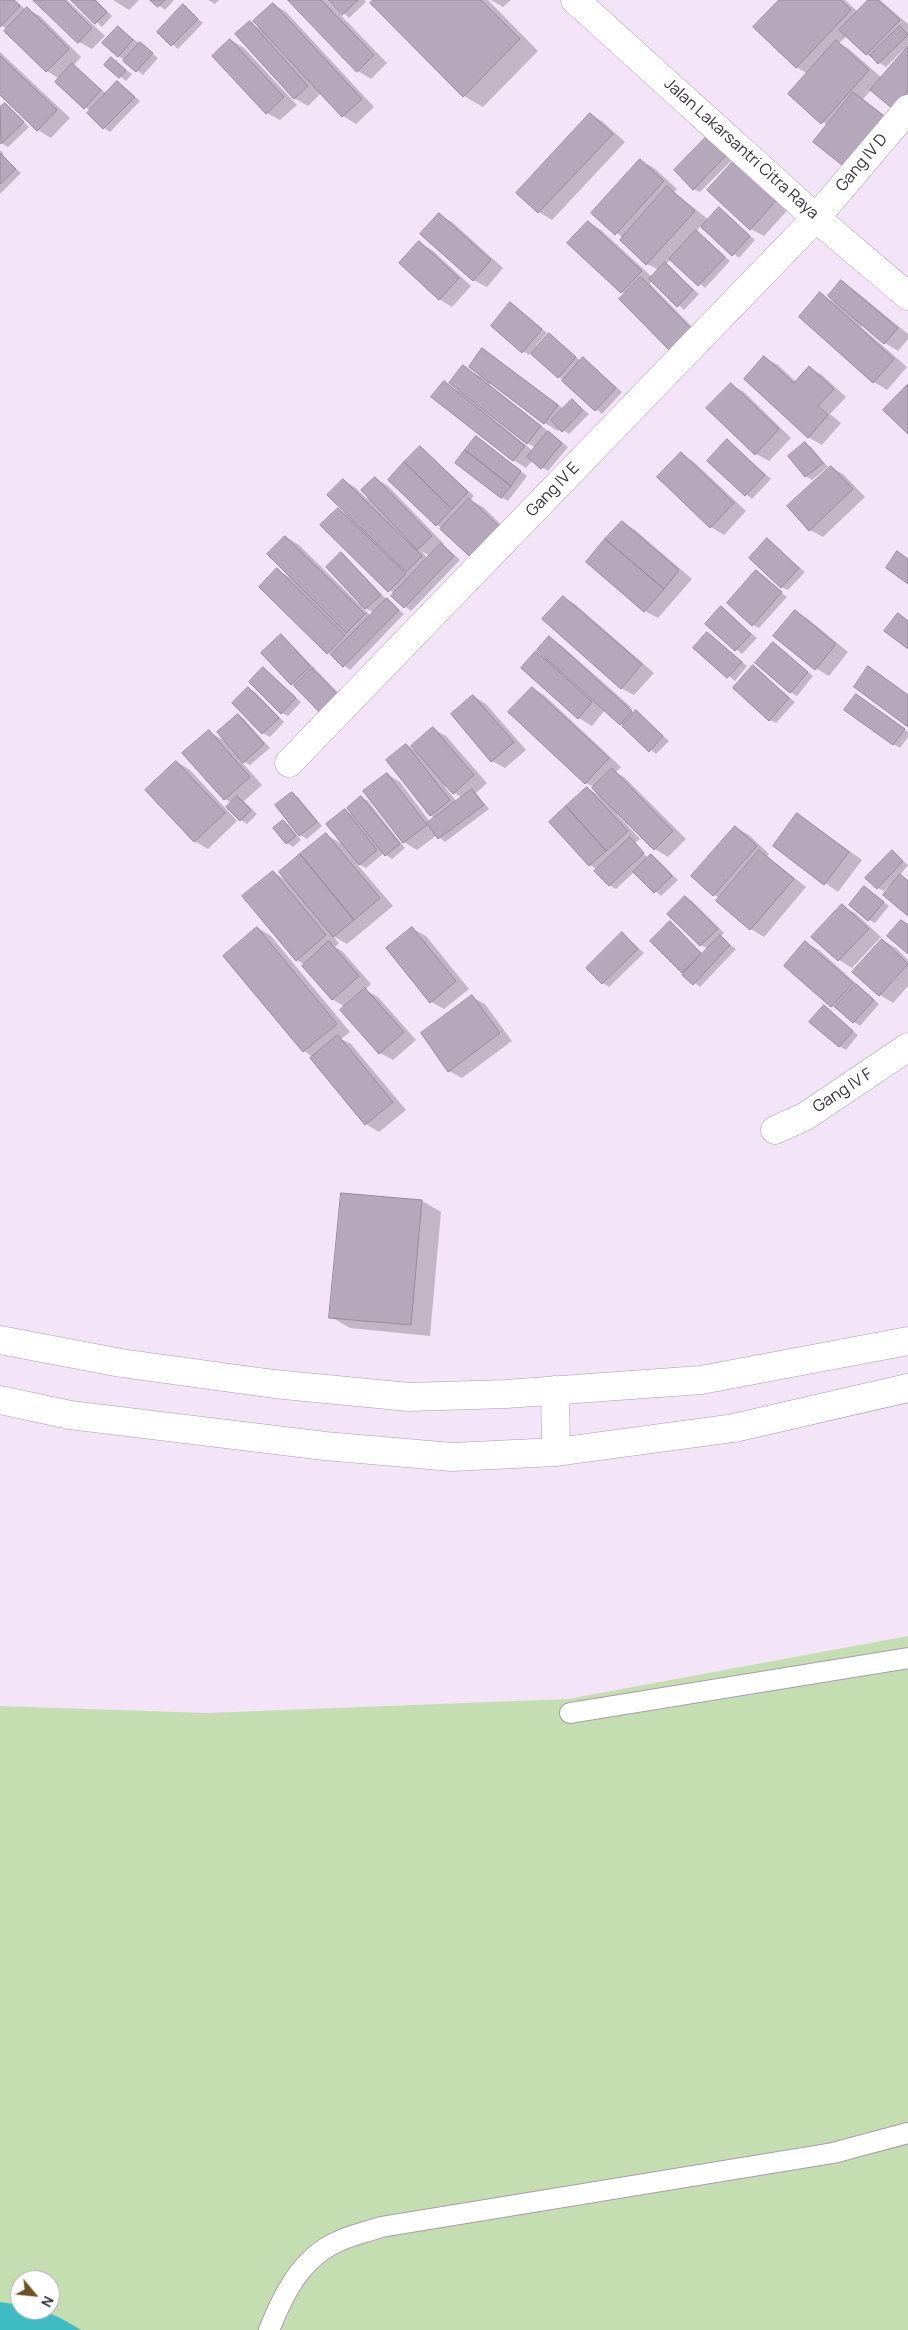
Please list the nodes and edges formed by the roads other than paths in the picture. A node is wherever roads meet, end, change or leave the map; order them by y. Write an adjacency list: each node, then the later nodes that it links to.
1 (575, 0): 3 (street, Jalan Lakarsantri Citra Raya)
2 (908, 109): 3 (street, Gang IV D)
3 (816, 218): 4 (street, Jalan Lakarsantri Citra Raya); 5 (street, Gang IV E)
4 (908, 296)
5 (289, 763)
6 (908, 1047): 7 (street, Gang IV F)
7 (775, 1130)
8 (0, 1340): 11 (street)
9 (908, 1341): 11 (street)
10 (908, 1388): 13 (street)
11 (555, 1390): 13 (street)
12 (0, 1400): 13 (street)
13 (556, 1452)
14 (908, 1658): 15 (lane)
15 (570, 1713)
16 (908, 2133): 17 (lane)
17 (269, 2330)

